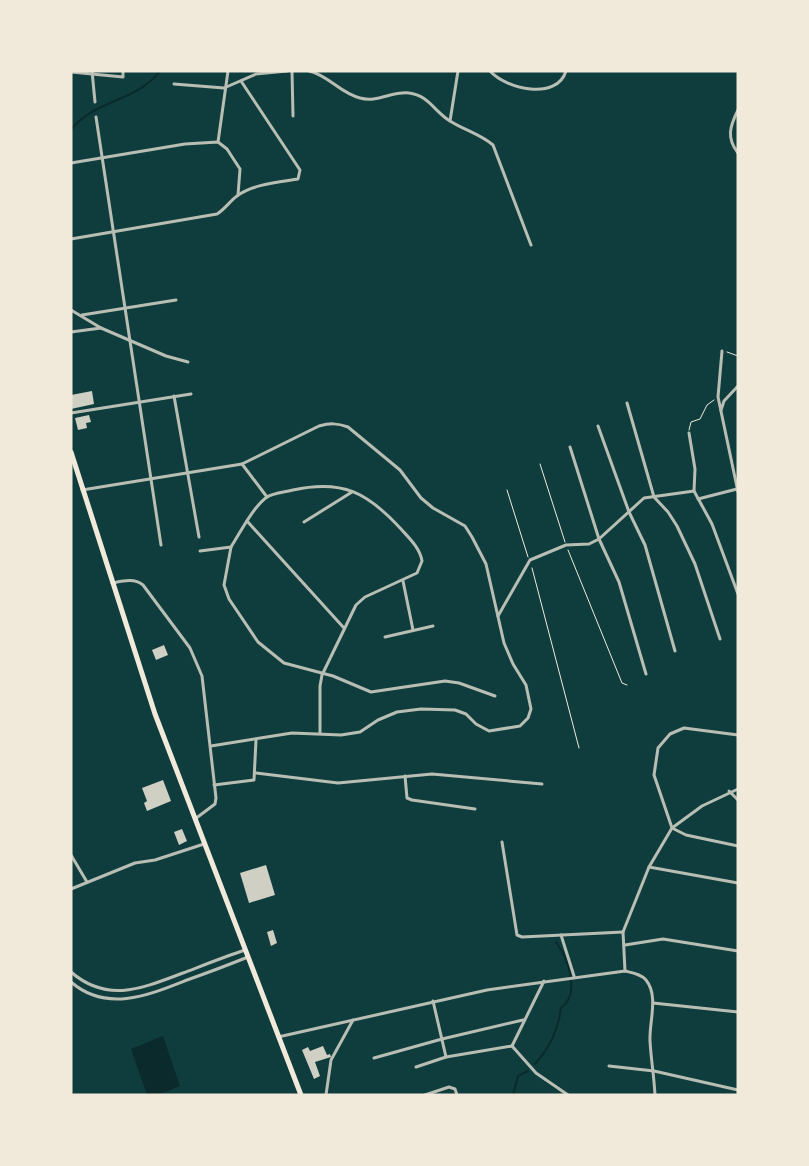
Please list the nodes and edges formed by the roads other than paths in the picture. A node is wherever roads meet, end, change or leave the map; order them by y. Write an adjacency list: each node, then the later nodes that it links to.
1 (123, 71): 10 (street)
2 (228, 71): 13 (street)
3 (287, 71): 11 (street)
4 (292, 71): 17 (street)
5 (309, 71): 18 (street)
6 (458, 71): 18 (street)
7 (490, 71): 8 (street)
8 (566, 71)
9 (71, 72): 10 (street)
10 (92, 73): 14 (street)
11 (241, 81): 13 (street); 23 (street)
12 (174, 84): 13 (street)
13 (224, 88): 19 (street)
14 (95, 102)
15 (738, 110): 20 (street)
16 (96, 116): 21 (street)
17 (293, 116)
18 (450, 121): 26 (street)
19 (218, 142): 21 (street); 23 (street)
20 (738, 153)
21 (102, 159): 22 (street); 24 (street)
22 (71, 163)
23 (238, 195): 24 (street)
24 (113, 233): 25 (street); 28 (street)
25 (71, 239)
26 (531, 245)
27 (176, 300): 28 (street)
28 (125, 308): 30 (street); 33 (street)
29 (71, 310): 30 (street)
30 (82, 315): 31 (street)
31 (101, 328): 32 (street); 33 (street)
32 (71, 332)
33 (129, 338): 35 (street); 39 (street)
34 (722, 351): 42 (street)
35 (188, 362)
36 (738, 386): 42 (street)
37 (191, 394): 38 (street)
38 (174, 396): 39 (street); 48 (street)
39 (139, 402): 41 (street); 49 (street)
40 (627, 403): 55 (street)
41 (71, 413)
42 (721, 414): 51 (street)
43 (598, 426): 57 (street)
44 (689, 433): 52 (street)
45 (570, 447): 61 (street)
46 (71, 452): 50 (main road)
47 (242, 464): 48 (street); 54 (street); 68 (street)
48 (188, 473): 49 (street); 60 (street)
49 (150, 478): 50 (street); 62 (street)
50 (82, 490): 66 (main road)
51 (737, 490): 56 (street)
52 (694, 491): 55 (street); 56 (street)
53 (353, 492): 54 (street); 59 (street); 65 (street)
54 (267, 497): 58 (street)
55 (654, 497): 57 (street); 73 (street)
56 (698, 499): 67 (street)
57 (629, 512): 61 (street); 74 (street)
58 (247, 521): 63 (street); 70 (street)
59 (304, 522)
60 (199, 537)
61 (599, 539): 68 (street); 75 (street)
62 (161, 545)
63 (231, 547): 64 (street); 76 (street)
64 (200, 551)
65 (403, 581): 70 (street); 71 (street)
66 (112, 583): 81 (street); 90 (main road)
67 (738, 594)
68 (498, 616): 78 (street)
69 (432, 626): 71 (street)
70 (344, 628): 76 (street)
71 (413, 630): 72 (street)
72 (385, 637)
73 (720, 638)
74 (675, 651)
75 (646, 674)
76 (322, 675): 77 (street); 78 (street)
77 (494, 696)
78 (320, 733): 80 (street)
79 (738, 735): 91 (street)
80 (256, 740): 81 (street); 82 (street)
81 (211, 746): 85 (street)
82 (256, 773): 83 (street); 85 (street)
83 (405, 776): 84 (street); 89 (street)
84 (542, 784)
85 (214, 785): 90 (street)
86 (738, 789): 87 (street)
87 (729, 791): 88 (street); 91 (street)
88 (738, 800)
89 (475, 809)
90 (195, 819): 93 (main road)
91 (672, 828): 94 (street); 97 (street)
92 (502, 842): 102 (street)
93 (204, 844): 98 (street); 104 (main road)
94 (738, 846)
95 (71, 855): 96 (street)
96 (73, 863): 98 (street)
97 (649, 867): 99 (street); 101 (street)
98 (87, 882): 100 (street)
99 (738, 884)
100 (71, 889)
101 (623, 932): 102 (street); 103 (street)
102 (561, 935): 109 (street)
103 (625, 945): 105 (street); 107 (street)
104 (245, 950): 106 (main road); 108 (street)
105 (738, 951)
106 (248, 957): 111 (street); 117 (main road)
107 (625, 970): 109 (street); 113 (street)
108 (71, 972)
109 (574, 976): 110 (street)
110 (544, 981): 112 (street); 116 (street)
111 (71, 982)
112 (433, 1001): 115 (street); 118 (street)
113 (653, 1003): 114 (street); 124 (street)
114 (738, 1012)
115 (353, 1020): 117 (street); 127 (street)
116 (523, 1020): 118 (street); 119 (street)
117 (278, 1037): 126 (main road)
118 (442, 1039): 120 (street); 121 (street)
119 (512, 1046): 120 (street); 130 (street)
120 (446, 1057): 123 (street)
121 (374, 1058)
122 (609, 1066): 124 (street)
123 (416, 1067)
124 (654, 1071): 125 (street); 131 (street)
125 (738, 1090)
126 (300, 1095)
127 (326, 1095)
128 (425, 1095): 129 (street)
129 (456, 1095)
130 (568, 1095)
131 (655, 1095)

